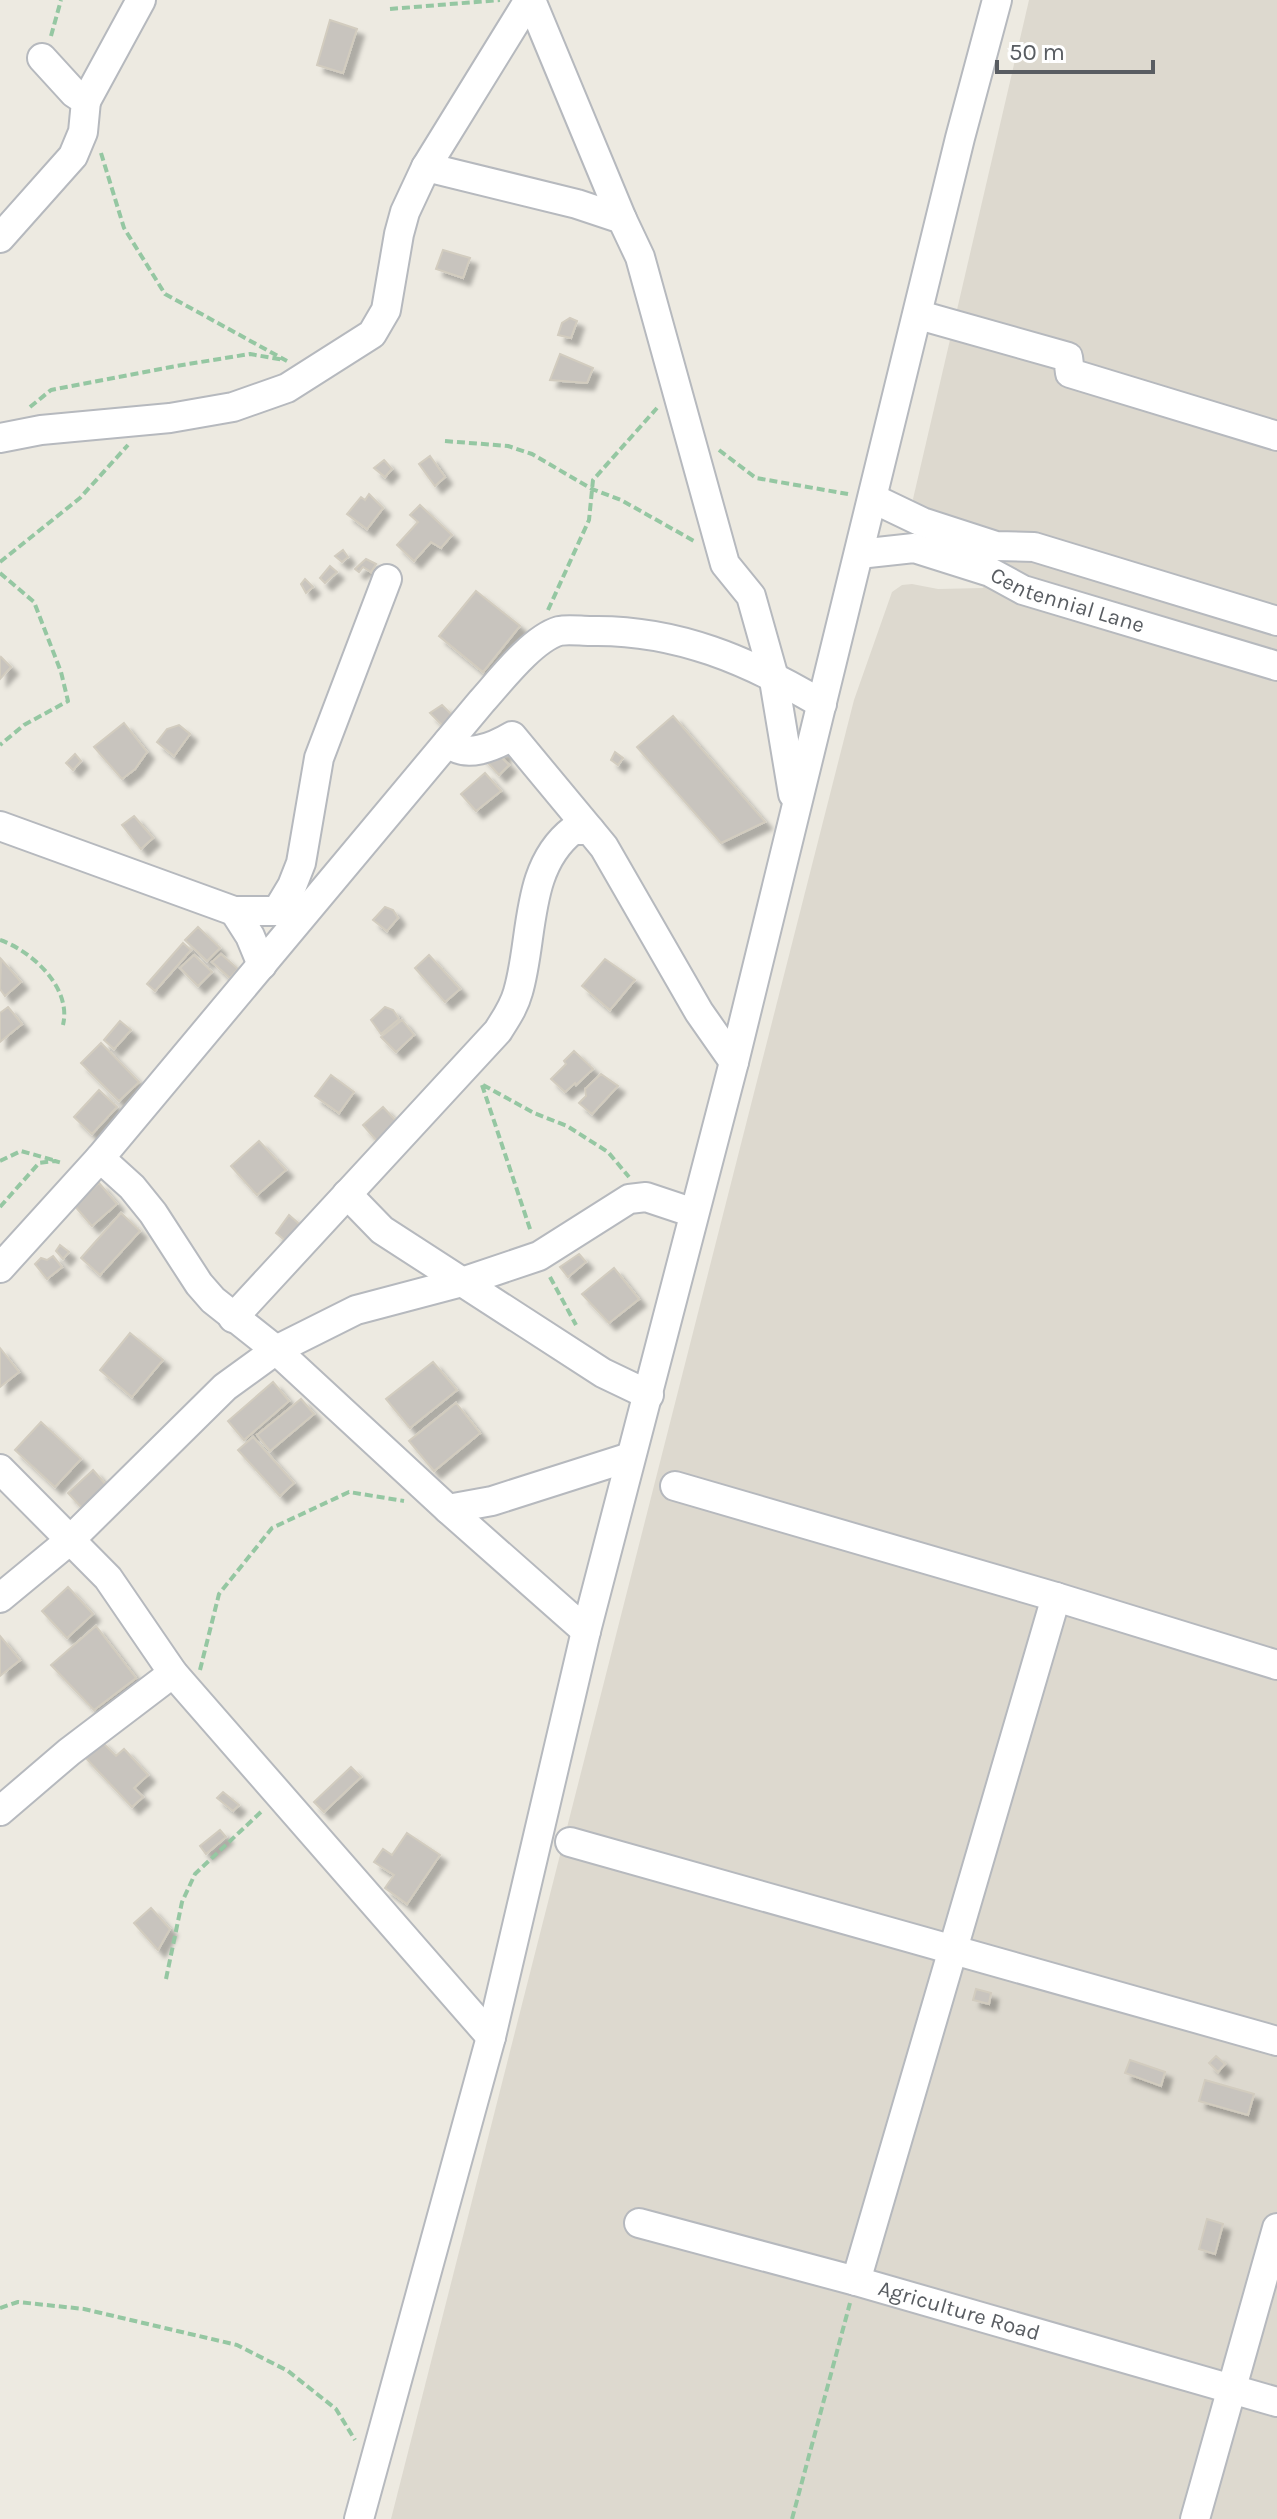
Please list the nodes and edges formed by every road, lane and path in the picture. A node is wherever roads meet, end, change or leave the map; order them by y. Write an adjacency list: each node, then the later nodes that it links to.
1 (61, 0): 7 (path)
2 (141, 0): 8 (street)
3 (506, 0): 6 (path)
4 (530, 0): 10 (street); 11 (street)
5 (997, 0): 13 (street)
6 (390, 9)
7 (42, 58): 8 (street)
8 (86, 101): 12 (street)
9 (98, 142): 14 (path)
10 (426, 167): 11 (street); 14 (street)
11 (622, 219): 15 (street)
12 (0, 238)
13 (919, 315): 17 (street); 23 (street)
14 (311, 373): 16 (path); 18 (street)
15 (676, 387): 22 (path); 29 (street)
16 (20, 414)
17 (1277, 436)
18 (0, 438)
19 (712, 439): 23 (path)
20 (134, 440): 28 (path)
21 (445, 441): 22 (path)
22 (592, 489): 29 (path); 36 (path)
23 (874, 499): 24 (street, Centennial Lane); 27 (street)
24 (918, 535): 26 (street, Centennial Lane); 27 (street, Centennial Lane)
25 (1034, 547): 26 (street, Centennial Lane); 32 (street, Centennial Lane); 33 (street)
26 (962, 549): 33 (street, Centennial Lane)
27 (859, 554): 39 (street)
28 (0, 562)
29 (725, 564): 38 (street)
30 (0, 573): 41 (path)
31 (387, 579): 46 (street)
32 (1159, 585): 34 (street, Centennial Lane); 35 (street)
33 (1023, 590): 35 (street, Centennial Lane)
34 (1277, 621)
35 (1147, 628): 37 (street, Centennial Lane)
36 (559, 631): 38 (street); 40 (street)
37 (1277, 666)
38 (773, 674): 39 (street); 42 (street)
39 (822, 704): 42 (street)
40 (448, 742): 44 (street); 47 (street)
41 (0, 745)
42 (795, 805): 51 (street)
43 (0, 826): 45 (street)
44 (590, 830): 51 (street); 52 (street)
45 (234, 911): 46 (street); 49 (street)
46 (277, 911): 47 (street)
47 (307, 911): 49 (street)
48 (0, 940): 50 (path)
49 (262, 965): 55 (street)
50 (63, 1025)
51 (734, 1062): 59 (street)
52 (468, 1063): 56 (street); 57 (path)
53 (0, 1161): 54 (path)
54 (55, 1161): 55 (path); 58 (path)
55 (94, 1165): 60 (street); 62 (street)
56 (347, 1194): 61 (street); 62 (street)
57 (646, 1197): 59 (street); 61 (street)
58 (0, 1207)
59 (694, 1213): 64 (street)
60 (0, 1268)
61 (462, 1282): 63 (street); 64 (street)
62 (233, 1318): 63 (street)
63 (276, 1350): 69 (street); 70 (street)
64 (649, 1395): 65 (street)
65 (630, 1457): 69 (street); 73 (street)
66 (0, 1469): 70 (street)
67 (675, 1486): 71 (street)
68 (406, 1502): 76 (path)
69 (448, 1509): 73 (street)
70 (69, 1541): 72 (street); 75 (street)
71 (1056, 1597): 74 (street); 80 (street)
72 (0, 1598)
73 (586, 1631): 82 (street)
74 (1277, 1665)
75 (173, 1673): 76 (street); 78 (street)
76 (193, 1695): 77 (street)
77 (279, 1794): 81 (path); 82 (street)
78 (0, 1811)
79 (570, 1842): 80 (street)
80 (954, 1949): 83 (street); 86 (street)
81 (166, 1979)
82 (491, 2037): 90 (street)
83 (1277, 2041)
84 (639, 2223): 86 (street, Agriculture Road)
85 (1277, 2228): 88 (street)
86 (856, 2281): 88 (street, Agriculture Road); 92 (path)
87 (0, 2308): 90 (path)
88 (1230, 2388): 89 (street, Agriculture Road); 93 (street)
89 (1277, 2402)
90 (373, 2468): 91 (street)
91 (359, 2519)
92 (792, 2519)
93 (1195, 2519)

